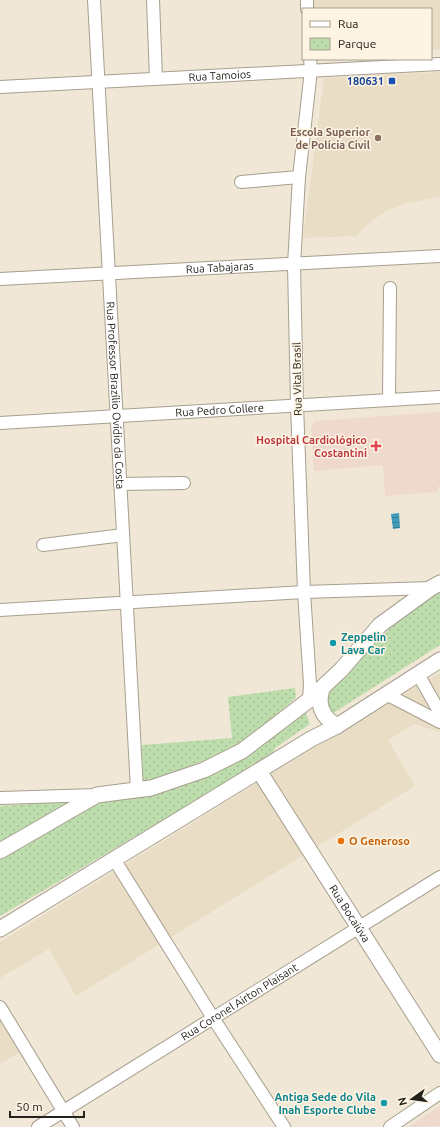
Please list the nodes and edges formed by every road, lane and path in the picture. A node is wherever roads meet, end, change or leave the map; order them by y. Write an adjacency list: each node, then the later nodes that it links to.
1 (94, 0): 6 (street, Rua Professor Brazílio Ovídio da Costa)
2 (153, 0): 5 (street)
3 (440, 64): 4 (street, Rua Tamoios)
4 (310, 65): 5 (street, Rua Tamoios); 8 (street, Rua Vital Brasil)
5 (156, 79): 6 (street, Rua Tamoios)
6 (98, 82): 7 (street, Rua Tamoios); 12 (street, Rua Professor Brazílio Ovídio da Costa)
7 (0, 87)
8 (299, 177): 9 (street); 11 (street, Rua Vital Brasil)
9 (241, 182)
10 (440, 256): 11 (street, Rua Tabajaras)
11 (294, 264): 12 (street, Rua Tabajaras); 17 (street, Rua Vital Brasil)
12 (108, 273): 13 (street, Rua Tabajaras); 18 (street, Rua Professor Brazílio Ovídio da Costa)
13 (0, 279)
14 (390, 288): 16 (street)
15 (440, 397): 16 (street, Rua Pedro Collere)
16 (389, 400): 17 (street, Rua Pedro Collere)
17 (297, 405): 18 (street, Rua Pedro Collere); 25 (street, Rua Vital Brasil)
18 (116, 415): 19 (street, Rua Pedro Collere); 20 (street, Rua Professor Brazílio Ovídio da Costa)
19 (0, 423)
20 (120, 484): 21 (street); 22 (street, Rua Professor Brazílio Ovídio da Costa)
21 (184, 484)
22 (123, 535): 23 (street); 26 (street, Rua Professor Brazílio Ovídio da Costa)
23 (43, 544)
24 (436, 585): 25 (street); 30 (main road)
25 (304, 592): 26 (street); 32 (street, Rua Vital Brasil)
26 (127, 603): 27 (street); 38 (street, Rua Professor Brazílio Ovídio da Costa)
27 (0, 610)
28 (440, 660): 29 (main road)
29 (418, 674): 31 (main road); 33 (street)
30 (322, 689): 32 (main road); 35 (main road)
31 (386, 694): 34 (street); 35 (main road)
32 (309, 700): 36 (main road); 38 (main road)
33 (440, 713)
34 (440, 722)
35 (337, 726): 36 (main road)
36 (311, 739): 37 (main road)
37 (260, 771): 42 (main road); 44 (main road, Rua Bocaiúva)
38 (137, 790): 39 (main road)
39 (97, 795): 40 (street); 41 (main road)
40 (0, 798)
41 (0, 851)
42 (114, 859): 45 (main road); 47 (street)
43 (440, 877): 44 (street, Rua Coronel Airton Plaisant)
44 (359, 928): 47 (street, Rua Coronel Airton Plaisant); 48 (main road, Rua Bocaiúva)
45 (0, 929)
46 (0, 1007): 50 (street)
47 (213, 1018): 50 (street, Rua Coronel Airton Plaisant); 53 (street)
48 (440, 1055)
49 (440, 1093): 54 (street)
50 (63, 1112): 51 (street, Rua Coronel Airton Plaisant); 52 (street)
51 (38, 1127)
52 (73, 1127)
53 (284, 1127)
54 (390, 1127)

